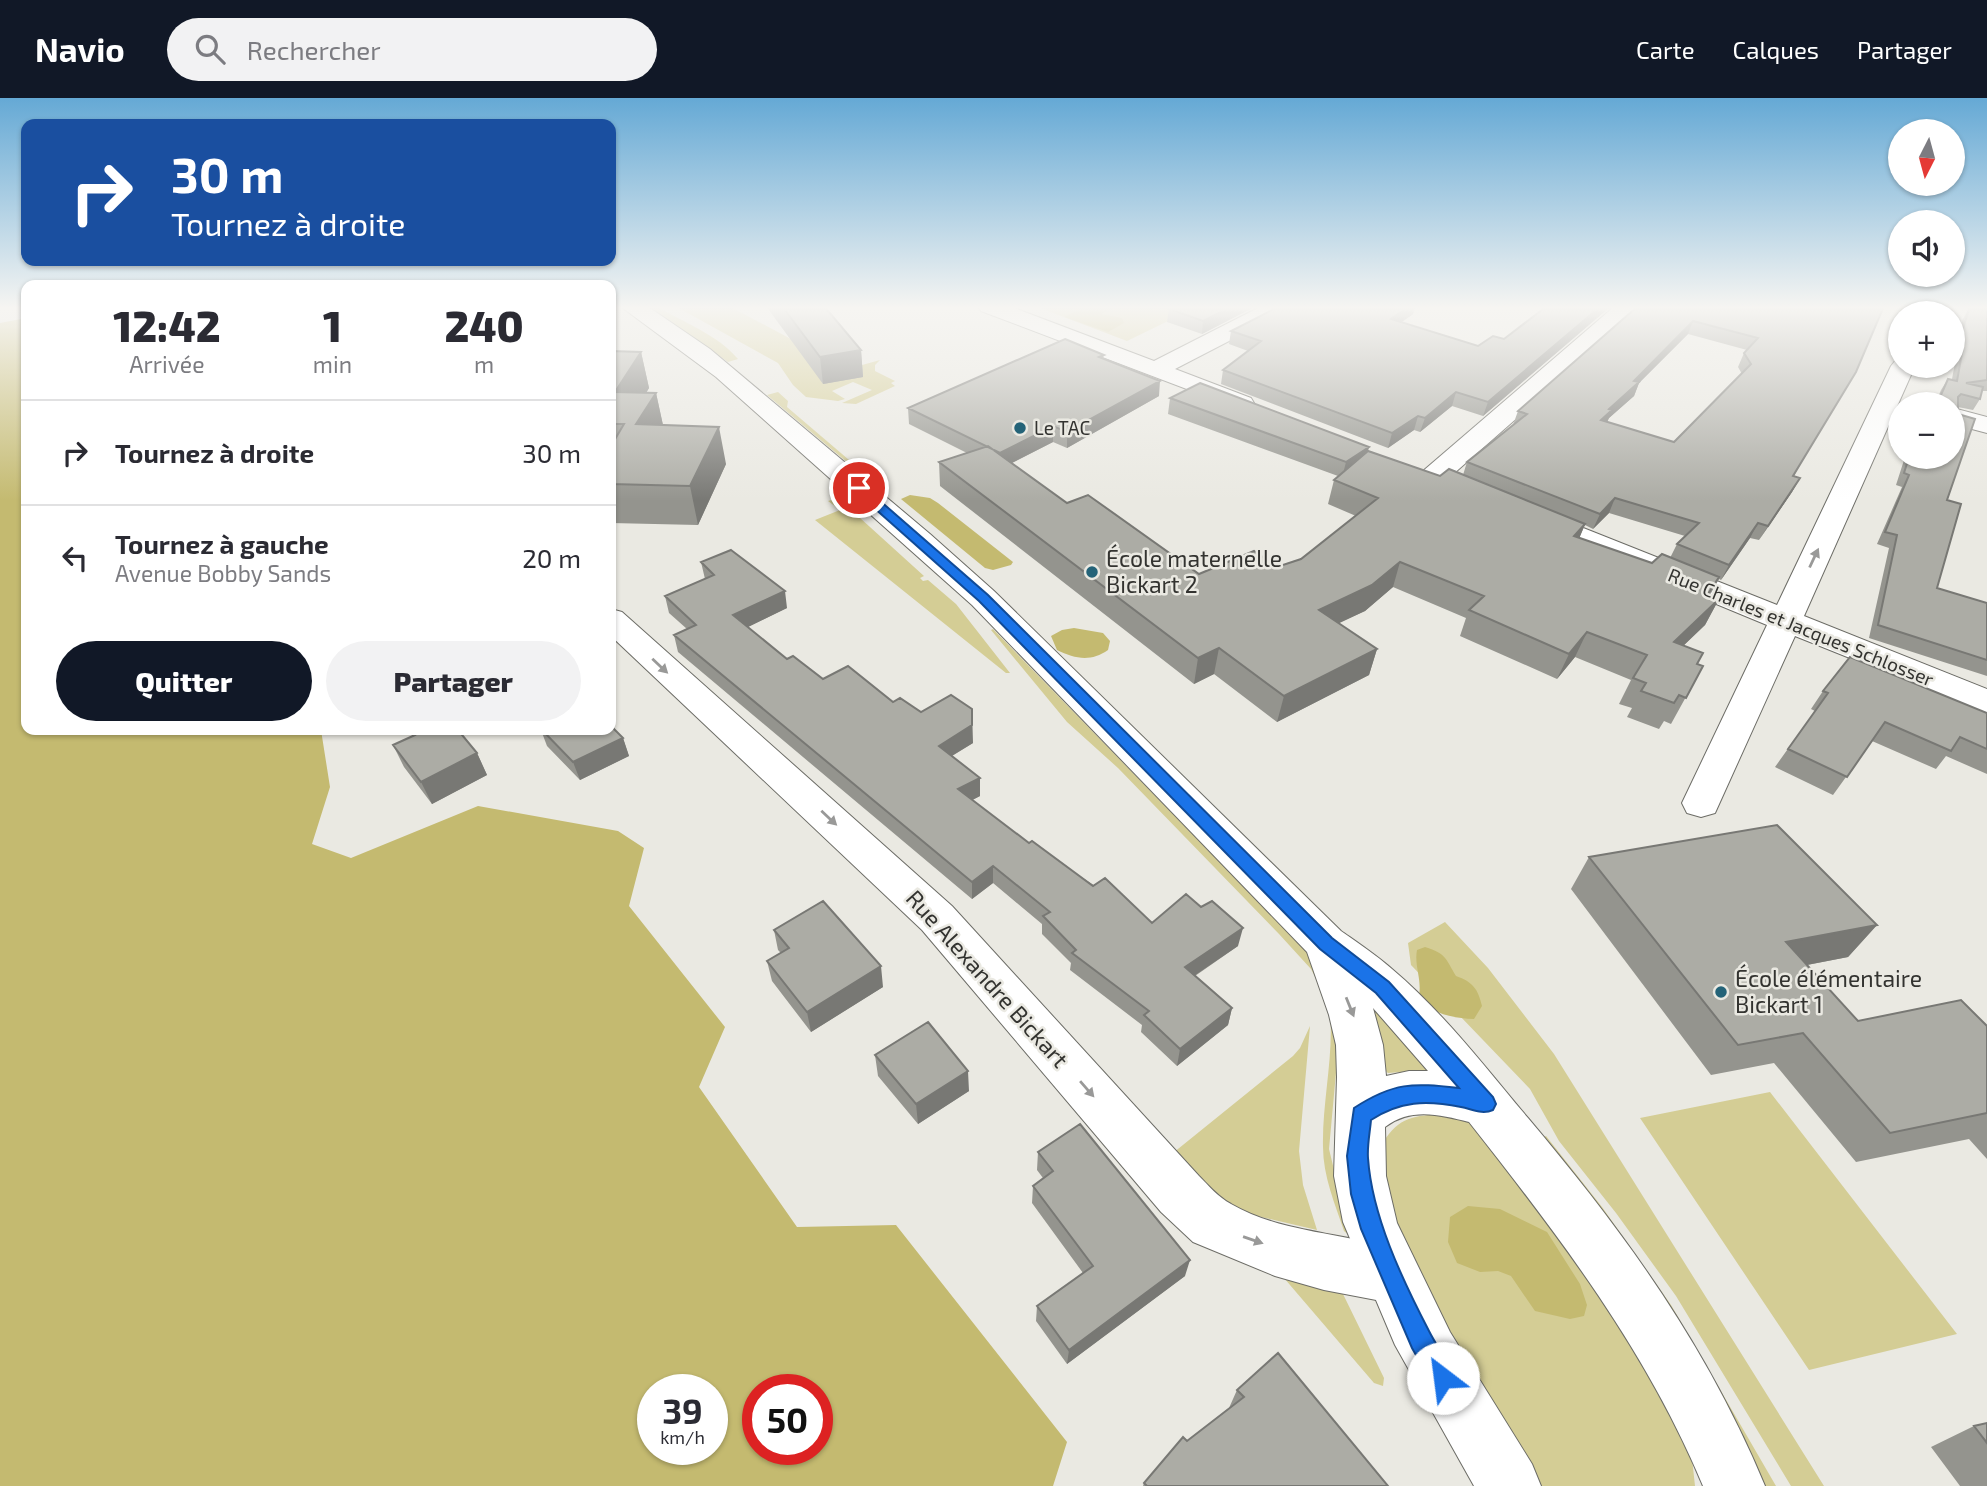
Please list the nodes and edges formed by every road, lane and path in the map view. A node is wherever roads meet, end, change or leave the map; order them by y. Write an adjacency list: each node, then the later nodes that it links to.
1 (722, 371): 14 (street)
2 (1157, 371): 4 (street)
3 (1554, 371): 8 (street)
4 (1271, 414)
5 (1888, 418): 10 (street, one-way to 5)
6 (1965, 419): 7 (street)
7 (1987, 425)
8 (1432, 477)
9 (1506, 508): 10 (street, Rue Charles et Jacques Schlosser)
10 (1785, 620): 12 (street, Rue Charles et Jacques Schlosser); 13 (street)
11 (616, 624): 17 (street, Rue Alexandre Bickart, one-way to 17)
12 (1987, 702)
13 (1701, 803)
14 (1326, 943): 15 (street); 16 (street, one-way to 16)
15 (1486, 1104): 16 (street); 19 (street)
16 (1361, 1115): 17 (street)
17 (1392, 1275): 18 (street)
18 (1510, 1486)
19 (1734, 1486)

